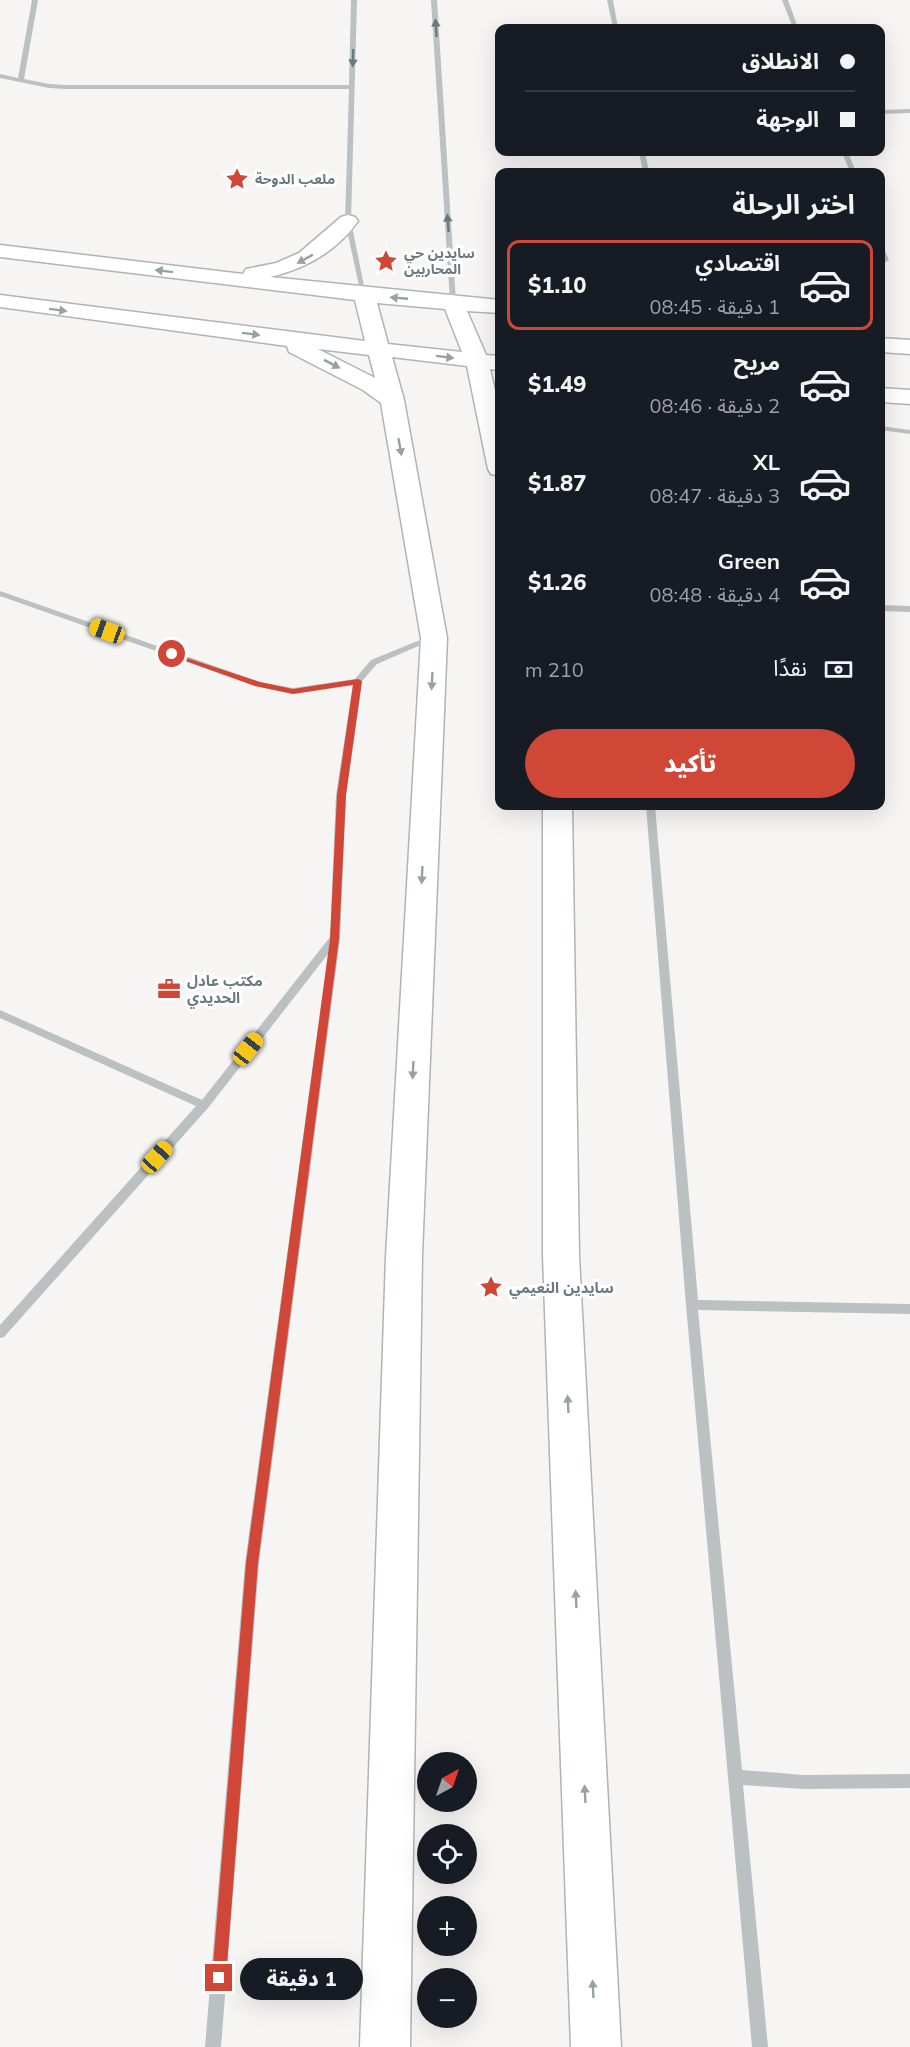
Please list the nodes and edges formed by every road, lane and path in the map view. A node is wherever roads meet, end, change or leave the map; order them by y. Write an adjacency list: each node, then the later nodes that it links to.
1 (35, 0): 9 (street)
2 (354, 0): 10 (street, one-way to 10)
3 (434, 0): 18 (street, one-way to 3)
4 (609, 0): 6 (street)
5 (785, 0): 7 (street)
6 (615, 24)
7 (794, 24)
8 (0, 76): 9 (street)
9 (21, 79): 10 (street)
10 (352, 87): 13 (street)
11 (910, 111): 12 (street)
12 (885, 112)
13 (348, 220): 15 (main road, one-way to 15); 16 (street)
14 (0, 251): 15 (main road, one-way to 14)
15 (201, 276): 16 (main road)
16 (364, 295): 18 (main road, one-way to 16); 23 (main road)
17 (0, 301): 20 (main road, one-way to 20)
18 (453, 302): 19 (main road); 24 (main road)
19 (495, 306)
20 (279, 338): 23 (main road); 27 (main road, one-way to 27)
21 (885, 345): 22 (main road)
22 (910, 347)
23 (378, 349): 24 (main road, one-way to 24); 27 (main road)
24 (488, 362): 28 (main road)
25 (885, 395): 26 (main road)
26 (910, 397)
27 (392, 400): 34 (main road, one-way to 34)
28 (495, 427)
29 (885, 429): 30 (street)
30 (910, 432)
31 (0, 593): 35 (street)
32 (885, 608): 33 (street)
33 (910, 609)
34 (434, 638): 35 (street); 47 (main road, one-way to 47)
35 (358, 681): 38 (street)
36 (557, 810): 48 (main road, one-way to 36)
37 (651, 810): 41 (street)
38 (334, 939): 40 (street); 46 (street)
39 (0, 1014): 40 (street)
40 (204, 1105): 43 (street)
41 (692, 1305): 42 (street); 44 (street)
42 (910, 1309)
43 (0, 1333)
44 (736, 1777): 45 (street); 49 (street)
45 (910, 1781)
46 (213, 2047)
47 (385, 2047)
48 (596, 2047)
49 (760, 2047)

